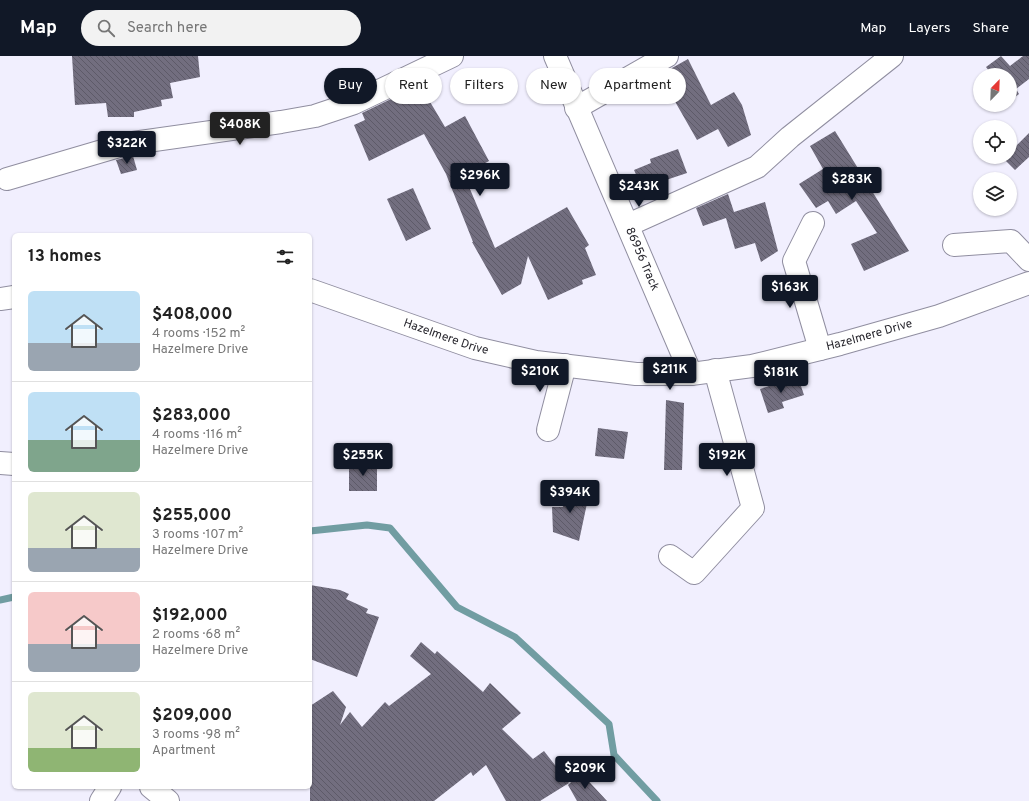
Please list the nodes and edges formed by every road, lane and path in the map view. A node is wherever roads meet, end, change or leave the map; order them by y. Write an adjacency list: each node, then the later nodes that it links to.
1 (452, 56): 6 (street)
2 (555, 56): 5 (street, 86956 Track)
3 (667, 56): 5 (street)
4 (892, 56): 8 (street)
5 (576, 108): 8 (street, 86956 Track)
6 (7, 179)
7 (813, 222): 15 (street)
8 (628, 225): 18 (street, 86956 Track)
9 (954, 245): 10 (street)
10 (1029, 260)
11 (1029, 283): 15 (street, Hazelmere Drive)
12 (312, 291): 16 (street, Hazelmere Drive)
13 (12, 297): 14 (street)
14 (0, 299)
15 (820, 349): 17 (street, Hazelmere Drive)
16 (565, 365): 18 (street, Hazelmere Drive); 19 (street)
17 (715, 370): 18 (street, Hazelmere Drive); 22 (street)
18 (691, 374)
19 (548, 430)
20 (0, 463): 21 (street)
21 (12, 464)
22 (670, 556)
23 (109, 789): 25 (street)
24 (153, 789): 26 (street)
25 (101, 801)
26 (168, 801)

